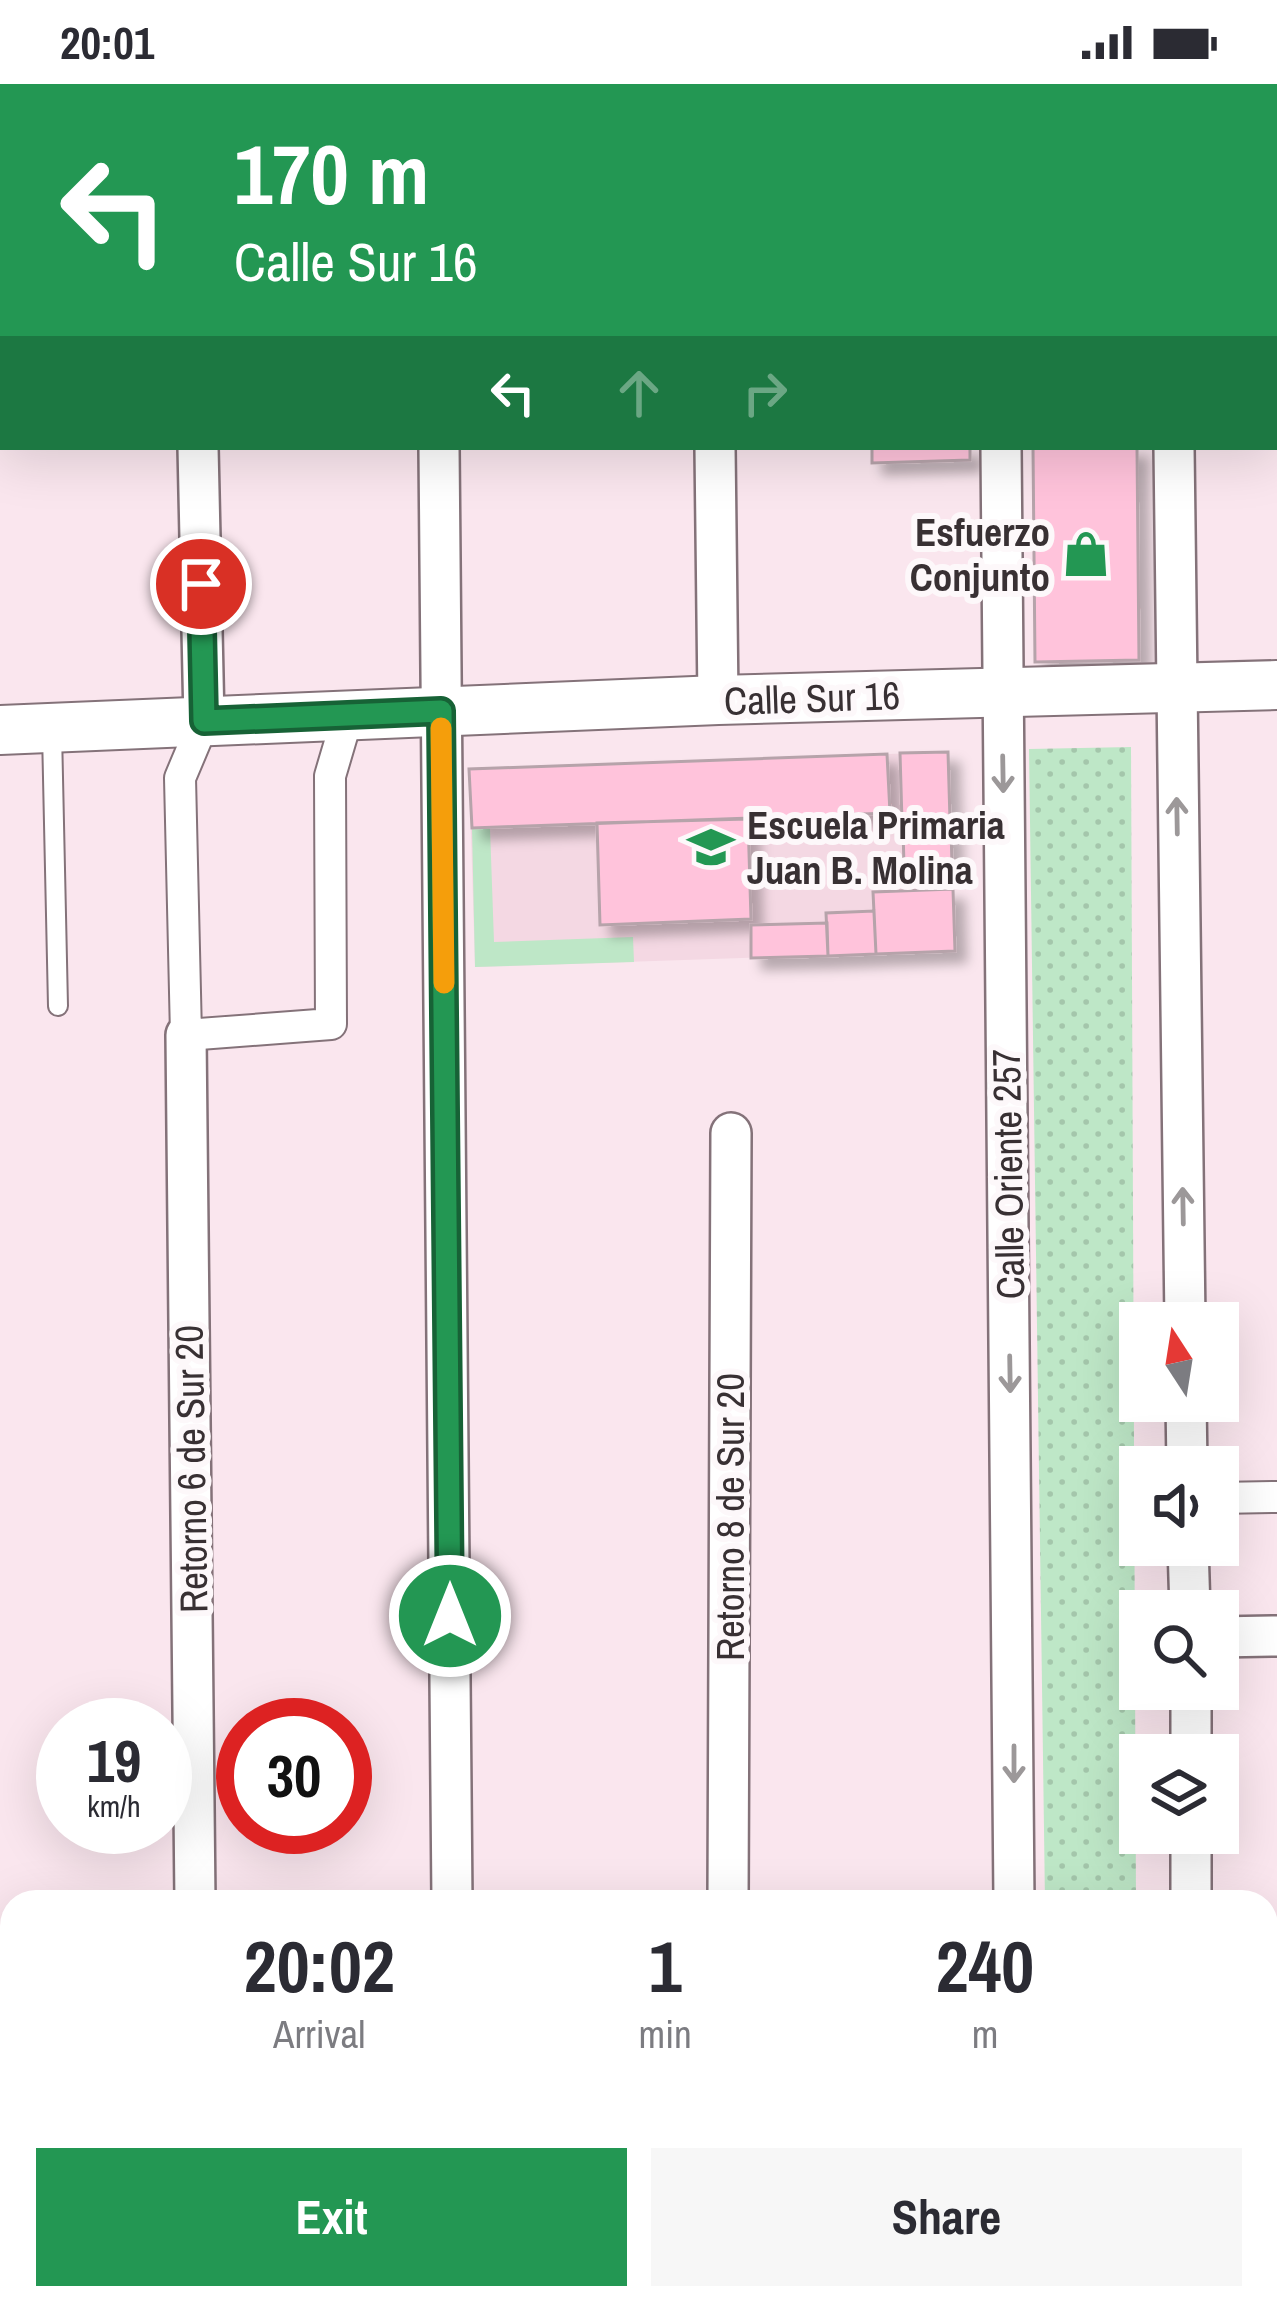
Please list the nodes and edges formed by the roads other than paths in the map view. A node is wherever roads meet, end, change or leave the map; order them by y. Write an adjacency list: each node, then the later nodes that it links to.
1 (198, 450): 12 (street)
2 (439, 450): 10 (street)
3 (715, 450): 9 (street)
4 (1001, 450): 8 (street, Calle Oriente 257)
5 (1174, 450): 7 (street)
6 (1277, 685): 7 (street, Calle Sur 16)
7 (1175, 687): 8 (street, Calle Sur 16); 18 (street, one-way to 7)
8 (1002, 692): 9 (street, Calle Sur 16); 27 (street, Calle Oriente 257, one-way to 27)
9 (718, 700): 10 (street, Calle Sur 16)
10 (441, 711): 11 (street, Calle Sur 16); 25 (street)
11 (348, 715): 12 (street, Calle Sur 16); 16 (street)
12 (204, 721): 13 (street, Calle Sur 16); 16 (street)
13 (52, 727): 14 (street, Calle Sur 16); 15 (lane)
14 (0, 730)
15 (58, 1006)
16 (186, 1035): 24 (street, Retorno 6 de Sur 20)
17 (731, 1132): 26 (street, Retorno 8 de Sur 20)
18 (1184, 1302)
19 (1277, 1497): 20 (street)
20 (1239, 1498)
21 (1277, 1636): 22 (street)
22 (1239, 1637)
23 (1191, 1854): 28 (street)
24 (195, 1890)
25 (452, 1890)
26 (728, 1890)
27 (1014, 1890)
28 (1191, 1890)

